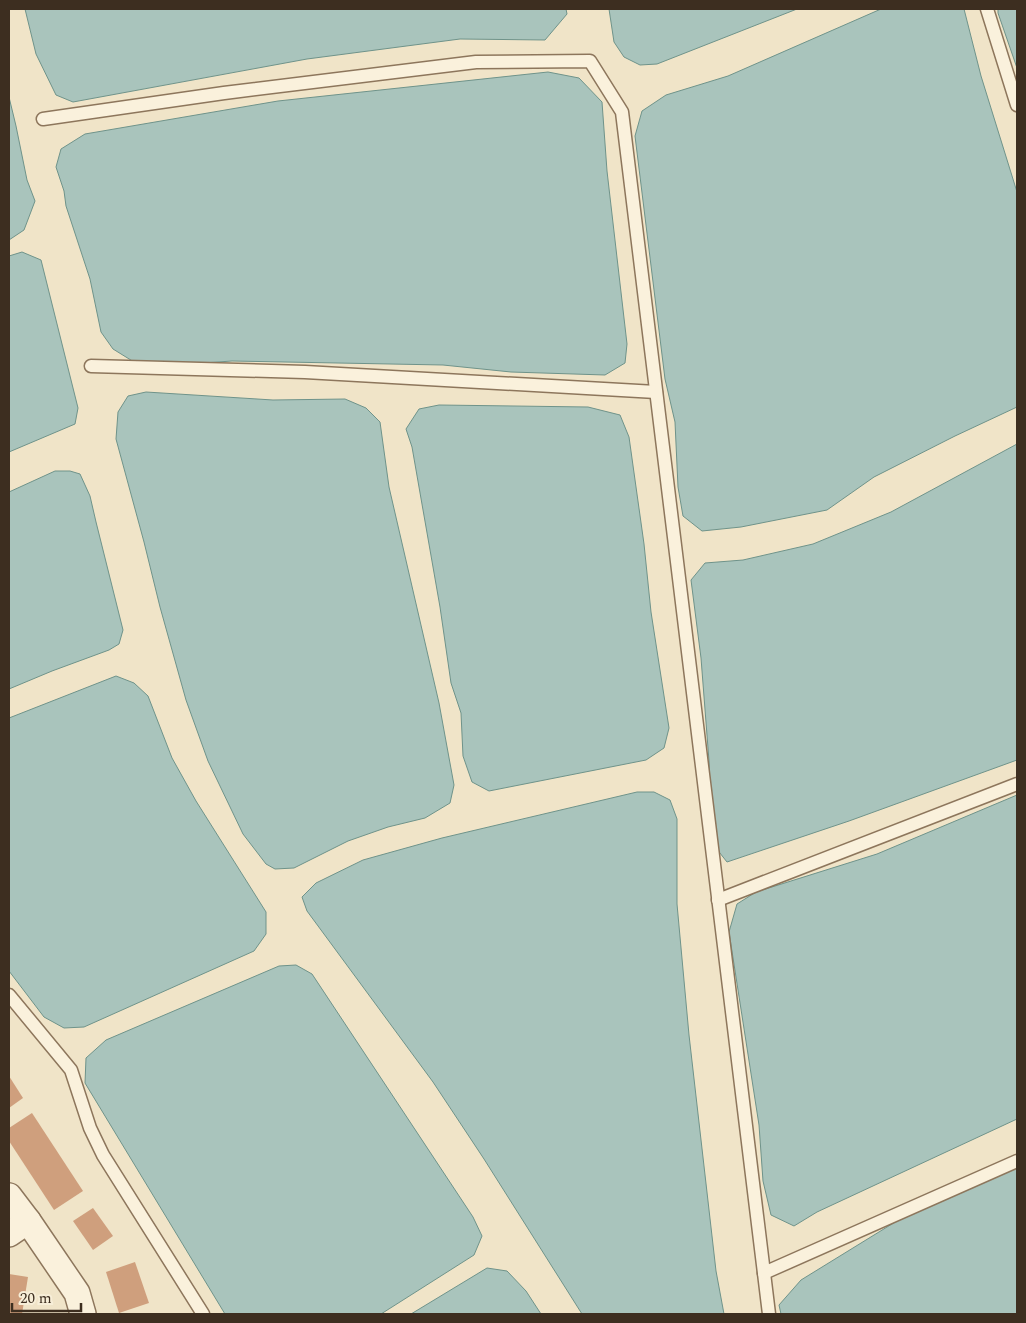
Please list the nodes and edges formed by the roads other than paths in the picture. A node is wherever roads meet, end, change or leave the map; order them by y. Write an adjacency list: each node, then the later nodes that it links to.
1 (987, 9): 2 (lane)
2 (1017, 105)
3 (43, 119): 5 (lane)
4 (91, 366): 5 (lane)
5 (656, 392): 7 (lane)
6 (1017, 784): 7 (lane)
7 (718, 900): 12 (lane)
8 (9, 995): 14 (lane)
9 (1017, 1160): 12 (lane)
10 (9, 1196): 11 (street)
11 (18, 1228): 13 (street)
12 (764, 1273): 15 (lane)
13 (83, 1314)
14 (203, 1314)
15 (769, 1314)

